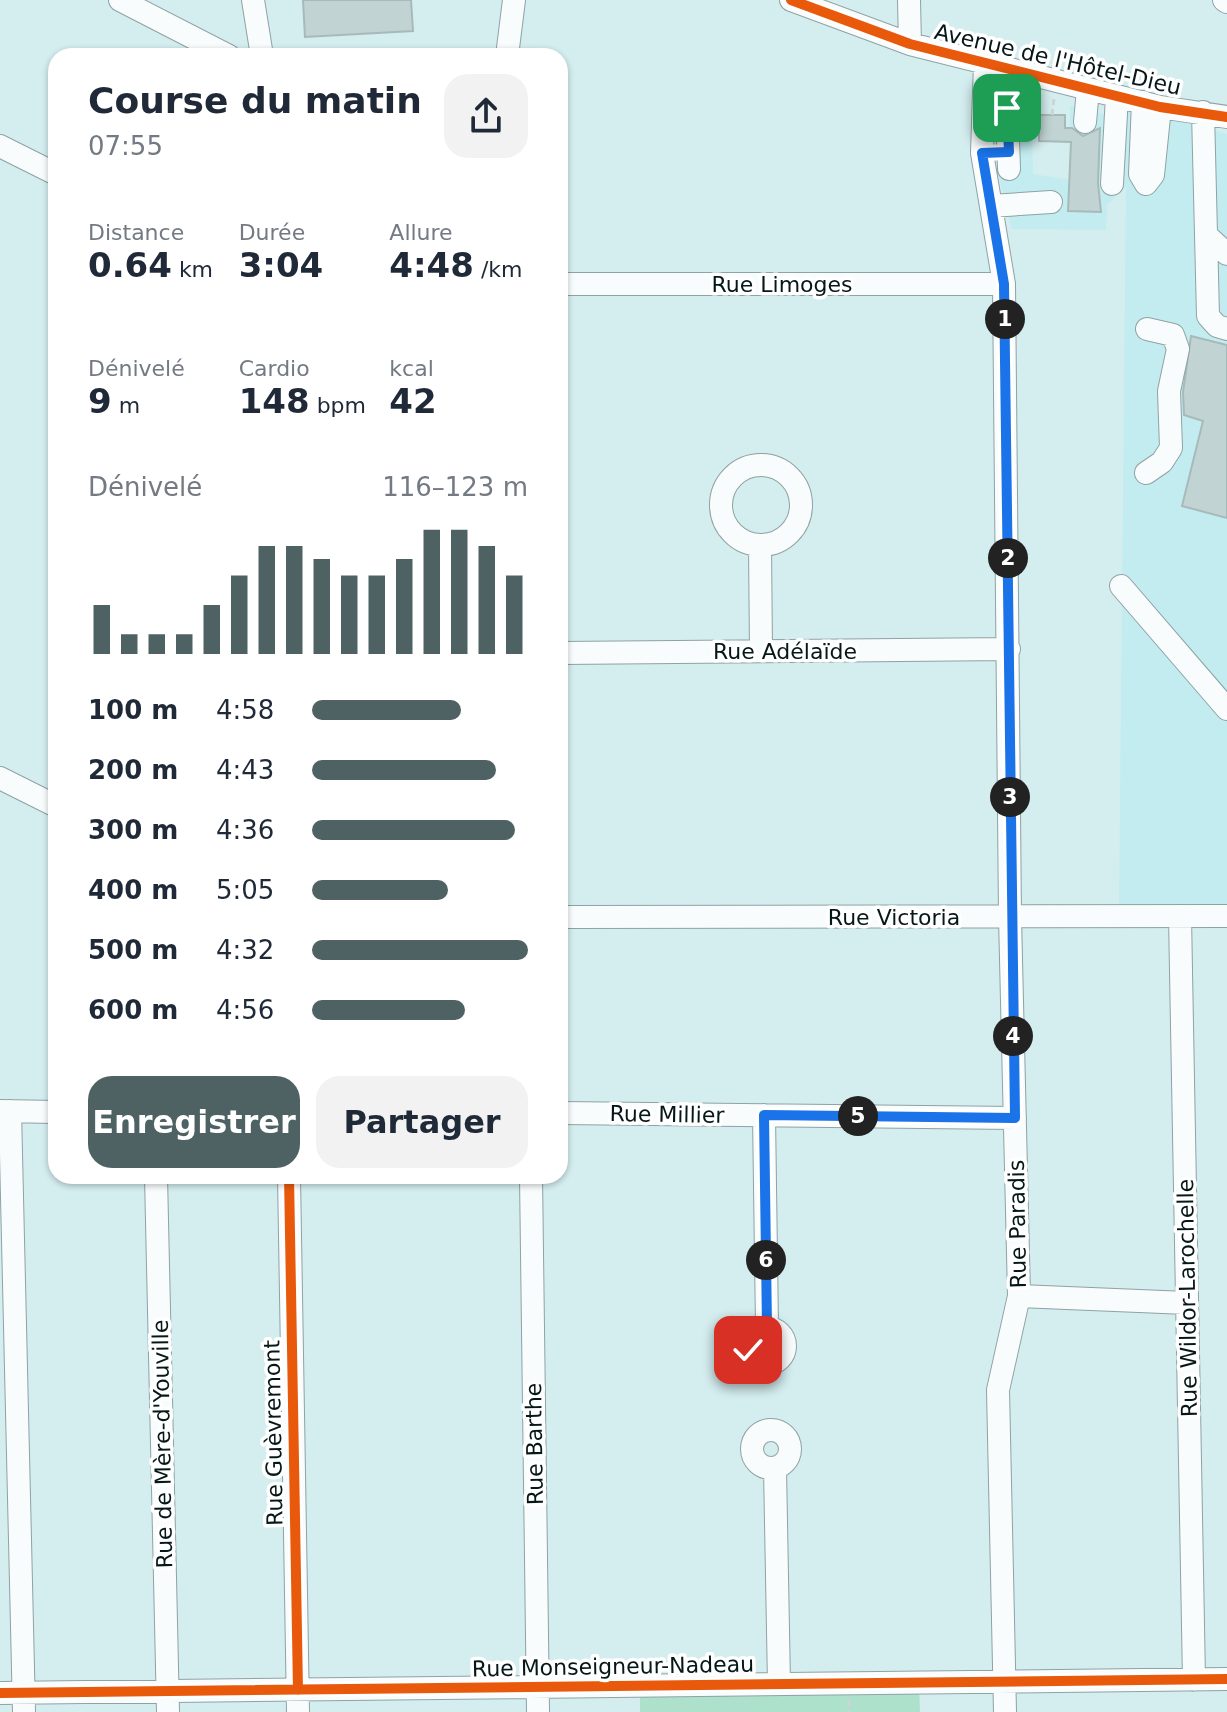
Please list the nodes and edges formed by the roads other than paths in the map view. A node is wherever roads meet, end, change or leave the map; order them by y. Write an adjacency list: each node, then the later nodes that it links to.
1 (120, 0): 7 (street)
2 (253, 0): 8 (street)
3 (514, 0): 9 (street)
4 (791, 0): 6 (street, Avenue de l'Hôtel-Dieu)
5 (909, 0): 6 (street)
6 (910, 44): 10 (street, Avenue de l'Hôtel-Dieu)
7 (213, 48)
8 (261, 48)
9 (508, 48)
10 (985, 63): 11 (street, Avenue de l'Hôtel-Dieu); 18 (street, Rue Paradis)
11 (1088, 89): 12 (street, Avenue de l'Hôtel-Dieu); 16 (street)
12 (1117, 96): 14 (street, Avenue de l'Hôtel-Dieu); 20 (street)
13 (1007, 108): 18 (street)
14 (1203, 112): 15 (street, Avenue de l'Hôtel-Dieu); 23 (street)
15 (1227, 117)
16 (1085, 122)
17 (0, 146): 19 (street)
18 (982, 153): 22 (street, Rue Paradis)
19 (48, 170)
20 (1112, 184)
21 (1051, 202): 22 (street)
22 (991, 206): 26 (street, Rue Paradis)
23 (1206, 235): 24 (street); 28 (street)
24 (1227, 254)
25 (568, 284): 26 (street, Rue Limoges)
26 (1004, 284): 32 (street, Rue Paradis)
27 (1147, 329): 29 (street)
28 (1227, 329)
29 (1146, 473)
30 (760, 546): 33 (street)
31 (1121, 586): 35 (street)
32 (1009, 649): 33 (street, Rue Adélaïde); 41 (street, Rue Paradis)
33 (761, 651): 34 (street, Rue Adélaïde)
34 (568, 653)
35 (1227, 709)
36 (0, 778): 37 (street)
37 (48, 802)
38 (1180, 916): 39 (street, Rue Victoria); 41 (street, Rue Victoria); 51 (street, Rue Wildor-Larochelle)
39 (1227, 916)
40 (568, 917): 41 (street, Rue Victoria)
41 (1010, 917): 46 (street, Rue Paradis)
42 (5, 1111): 43 (street); 62 (street)
43 (48, 1112)
44 (568, 1113): 45 (street, Rue Millier)
45 (764, 1115): 46 (street, Rue Millier); 52 (street)
46 (1015, 1118): 50 (street, Rue Paradis)
47 (156, 1184): 61 (street, Rue de Mère-d'Youville)
48 (289, 1184): 60 (street, Rue Guèvremont)
49 (531, 1184): 58 (street, Rue Barthe)
50 (1019, 1296): 51 (street); 56 (street, Rue Paradis)
51 (1187, 1303): 55 (street, Rue Wildor-Larochelle)
52 (767, 1327)
53 (775, 1468): 57 (street)
54 (1227, 1679): 55 (street, Rue Monseigneur-Nadeau)
55 (1194, 1680): 56 (street, Rue Monseigneur-Nadeau)
56 (1005, 1682): 57 (street, Rue Monseigneur-Nadeau); 64 (street, Rue Paradis)
57 (779, 1684): 58 (street, Rue Monseigneur-Nadeau)
58 (537, 1687): 60 (street, Rue Monseigneur-Nadeau); 63 (street, Rue Barthe)
59 (0, 1693): 62 (street, Rue Monseigneur-Nadeau)
60 (298, 1701): 61 (street, Rue Monseigneur-Nadeau)
61 (168, 1702): 62 (street, Rue Monseigneur-Nadeau)
62 (24, 1703)
63 (538, 1712)
64 (1005, 1712)

